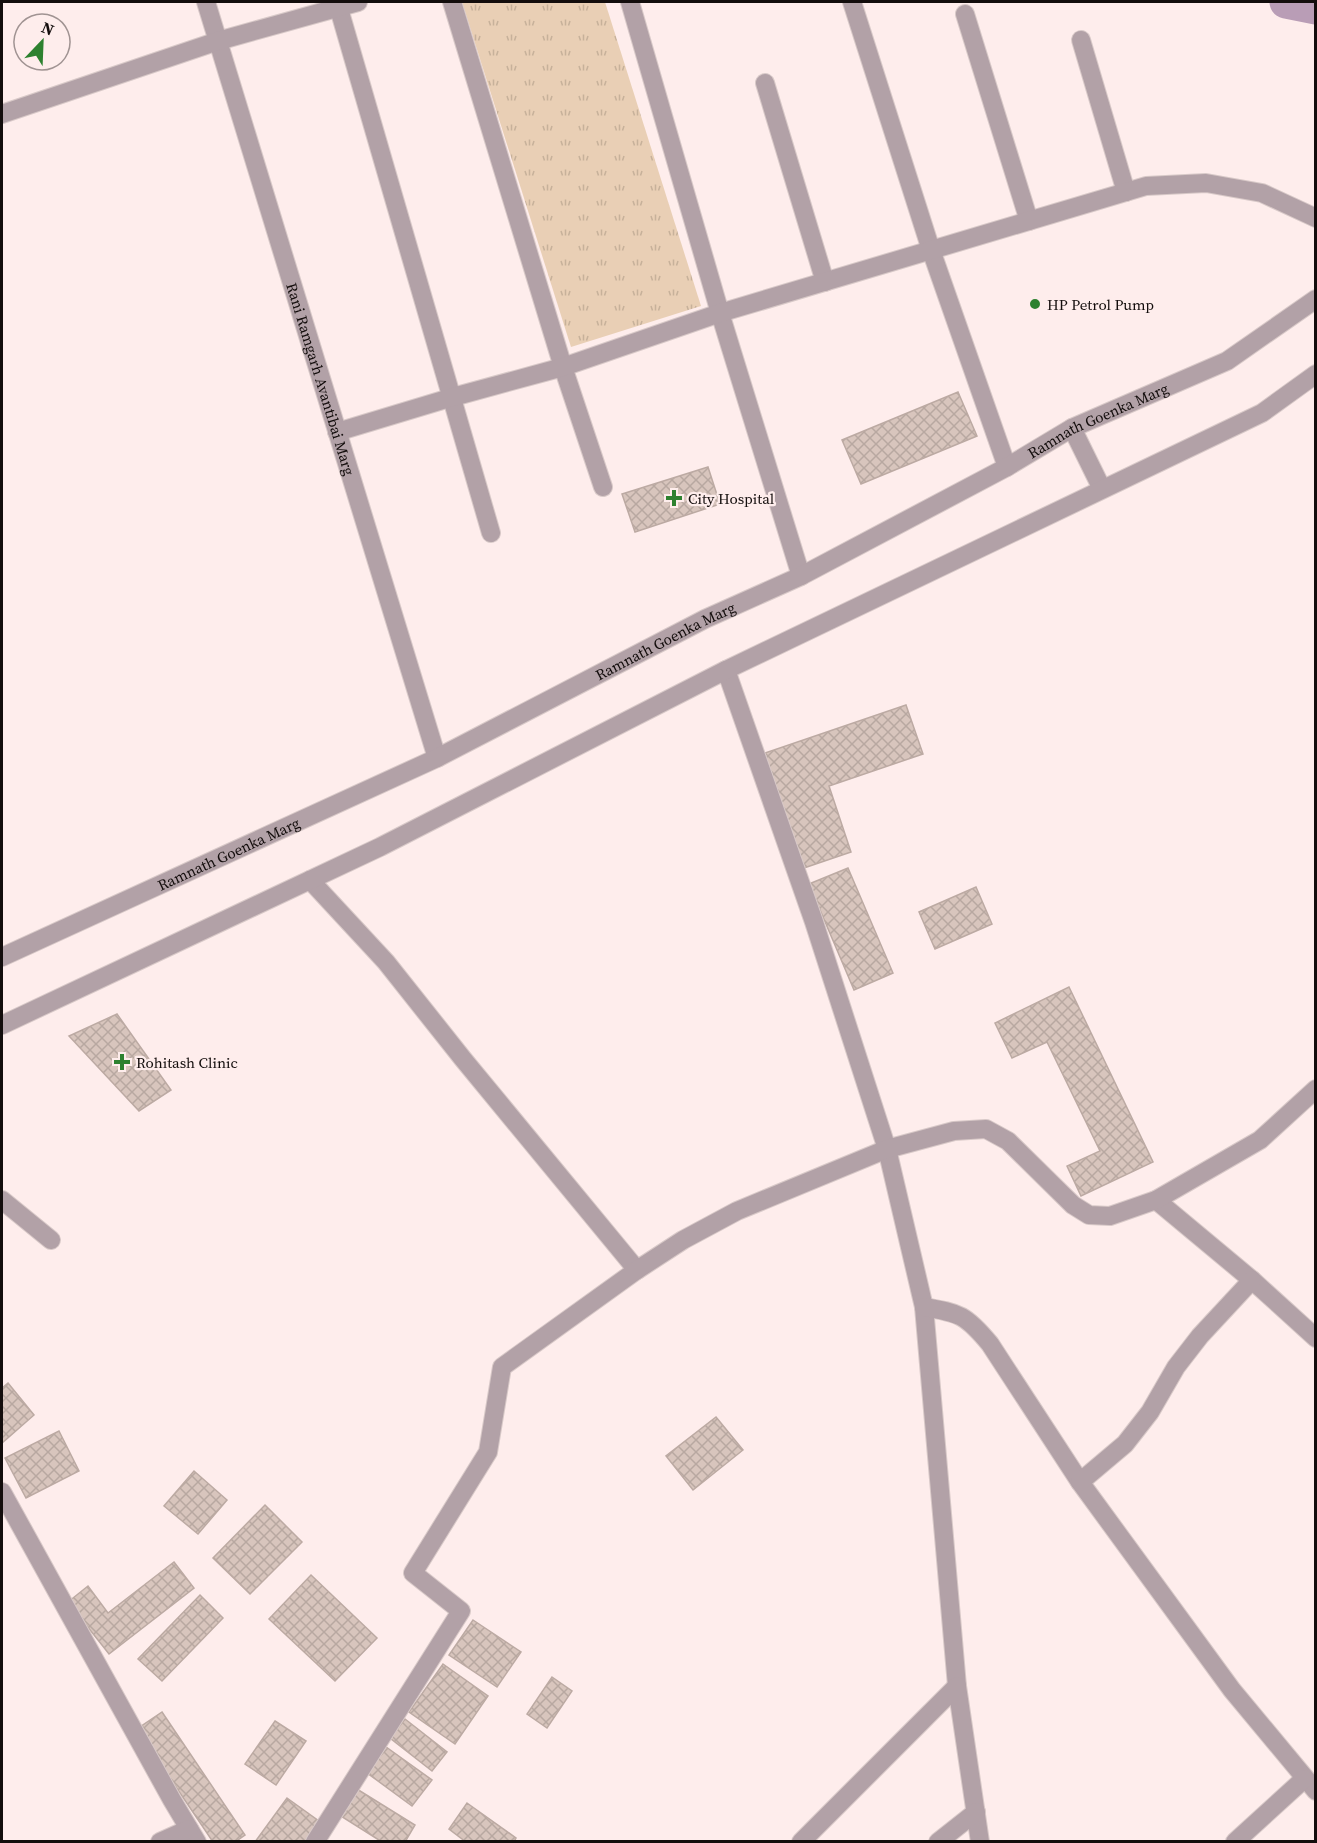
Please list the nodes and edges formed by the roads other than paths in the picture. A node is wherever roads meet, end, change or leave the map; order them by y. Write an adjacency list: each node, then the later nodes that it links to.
1 (206, 2): 9 (street, Rani Ramgarh Avantibai Marg)
2 (358, 2): 6 (street)
3 (452, 2): 19 (street)
4 (630, 2): 18 (street)
5 (852, 2): 15 (street)
6 (338, 4): 9 (street); 21 (street)
7 (965, 14): 14 (street)
8 (1081, 40): 12 (street)
9 (218, 41): 11 (street); 23 (street, Rani Ramgarh Avantibai Marg)
10 (765, 83): 16 (street)
11 (2, 114)
12 (1126, 192): 13 (street); 14 (street)
13 (1316, 218)
14 (1029, 221): 15 (street)
15 (931, 250): 16 (street); 24 (street)
16 (825, 282): 18 (street)
17 (1316, 299): 22 (street, Ramnath Goenka Marg)
18 (720, 314): 19 (street); 28 (street)
19 (563, 367): 21 (street); 25 (street)
20 (1316, 374): 26 (street)
21 (453, 397): 23 (street); 27 (street)
22 (1072, 428): 24 (street, Ramnath Goenka Marg); 26 (street)
23 (337, 432): 30 (street, Rani Ramgarh Avantibai Marg)
24 (1007, 467): 28 (street, Ramnath Goenka Marg)
25 (603, 487)
26 (1102, 489): 29 (street)
27 (491, 533)
28 (801, 576): 30 (street, Ramnath Goenka Marg)
29 (726, 670): 31 (street); 35 (street)
30 (437, 758): 32 (street, Ramnath Goenka Marg)
31 (310, 880): 33 (street); 39 (street)
32 (2, 957)
33 (2, 1025)
34 (1316, 1089): 37 (street)
35 (887, 1149): 37 (street); 39 (street); 41 (street)
36 (2, 1200): 38 (street)
37 (1156, 1200): 40 (street)
38 (51, 1240)
39 (637, 1270): 50 (street)
40 (1252, 1280): 42 (street); 43 (street)
41 (924, 1307): 43 (street); 45 (street)
42 (1316, 1338)
43 (1080, 1482): 46 (street)
44 (2, 1492): 48 (street)
45 (957, 1686): 47 (street); 51 (street)
46 (1310, 1785): 54 (street)
47 (976, 1812): 52 (street); 53 (street)
48 (193, 1835): 49 (street)
49 (159, 1842)
50 (315, 1842)
51 (801, 1842)
52 (938, 1842)
53 (980, 1842)
54 (1235, 1842)

